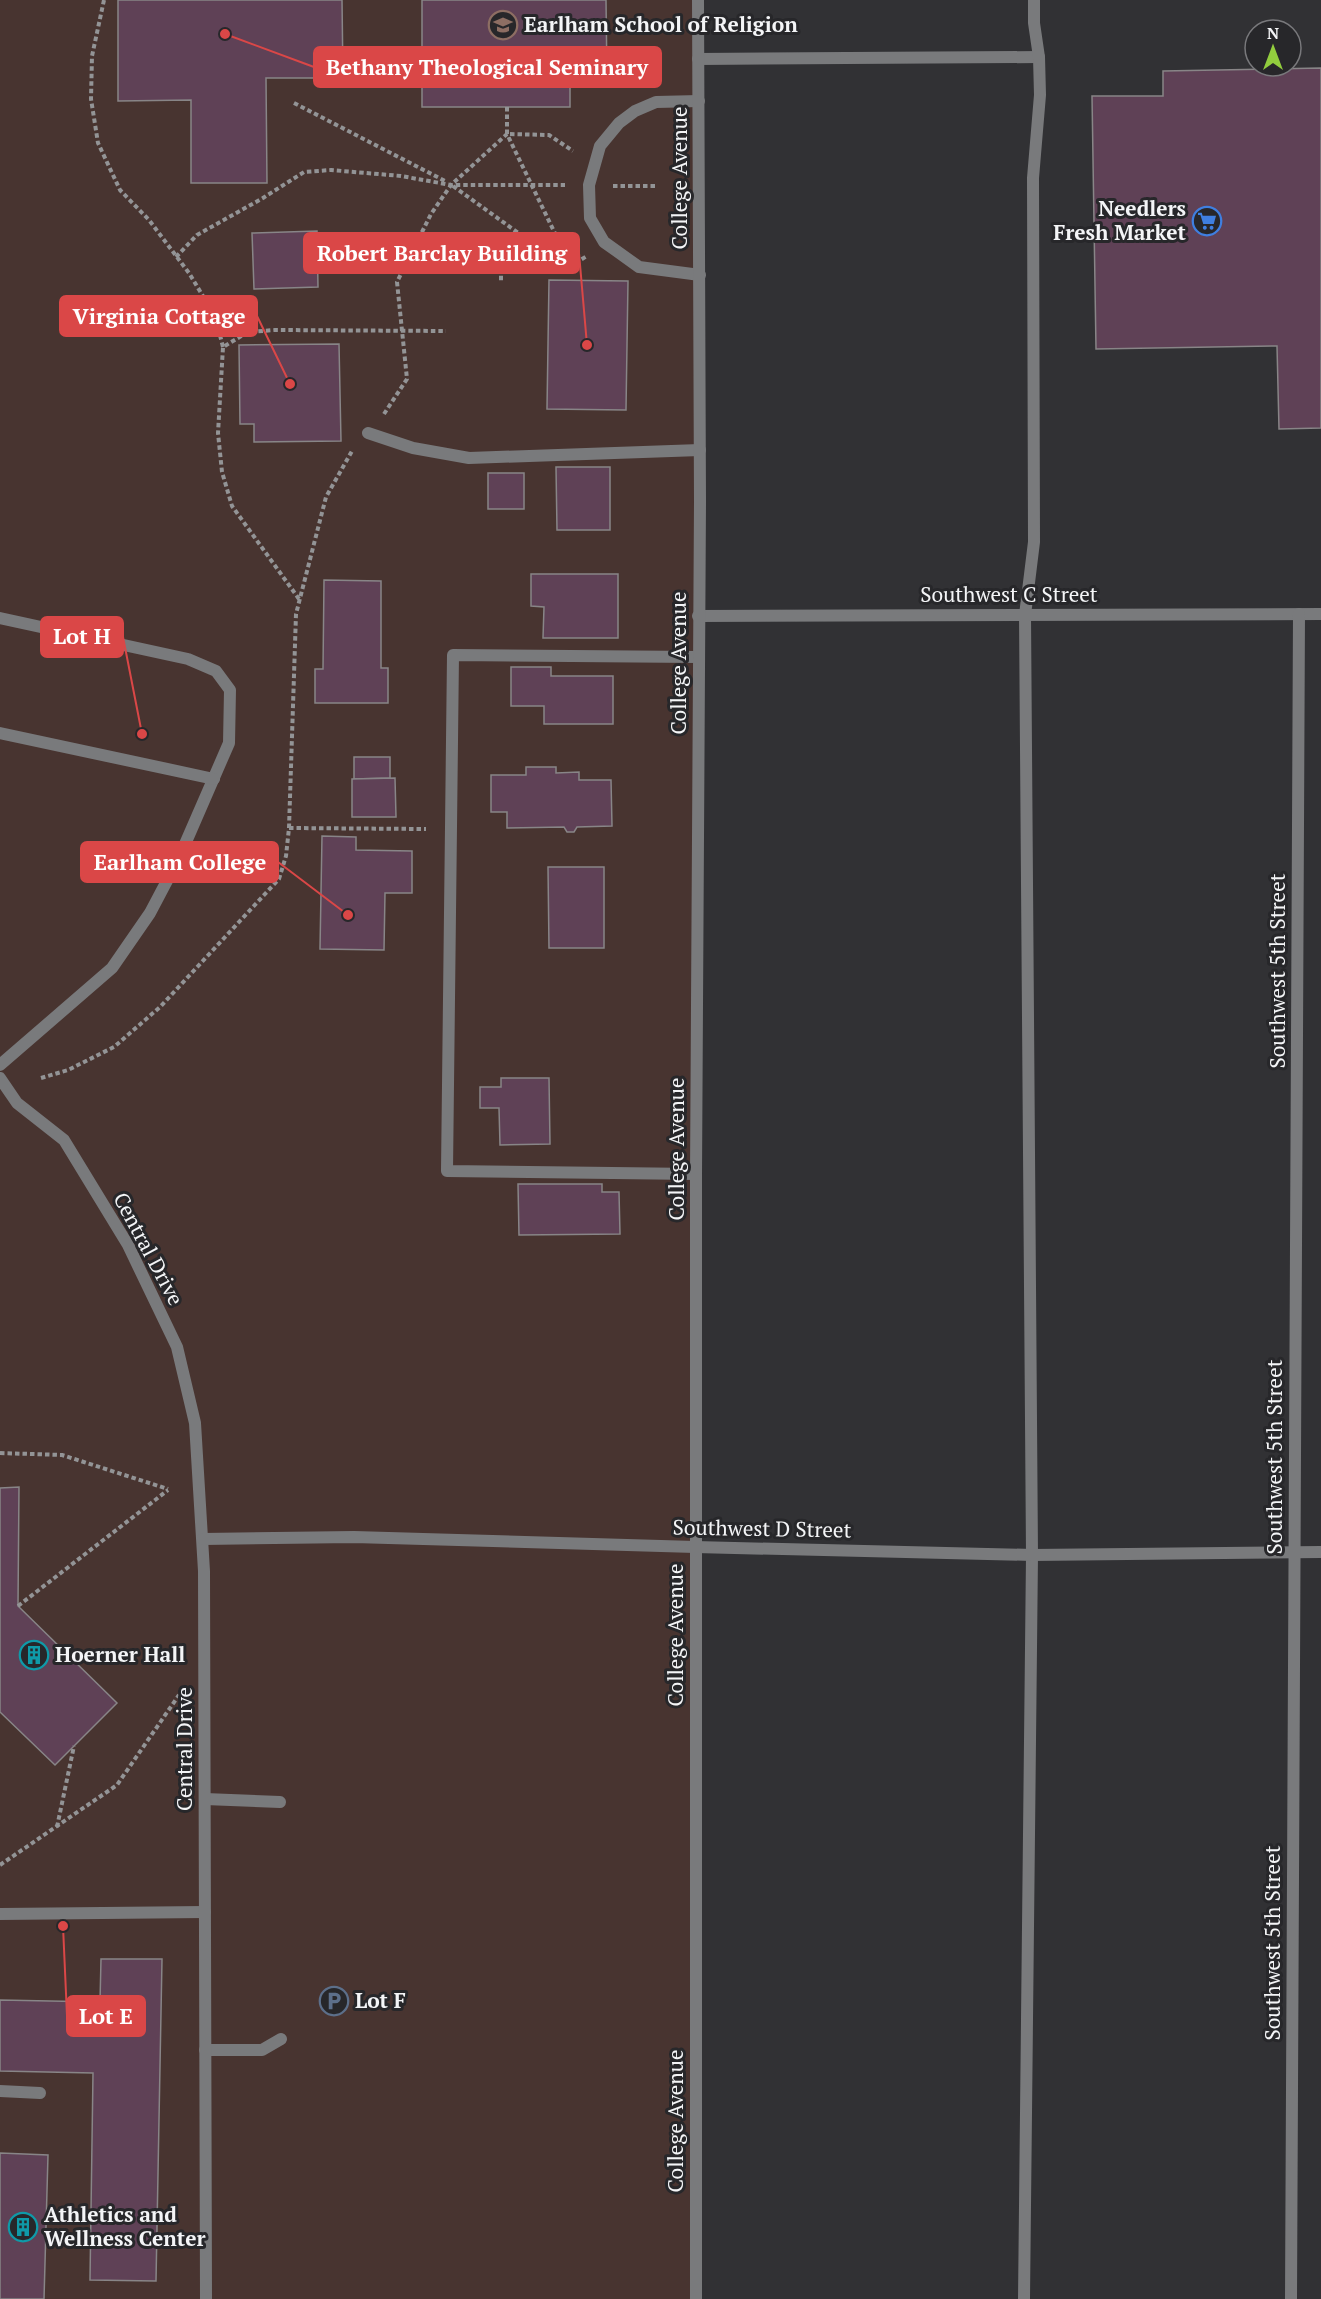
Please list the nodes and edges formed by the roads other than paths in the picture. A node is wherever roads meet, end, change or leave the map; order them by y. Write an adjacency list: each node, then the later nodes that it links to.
1 (698, 0): 4 (street, College Avenue)
2 (1034, 0): 3 (street)
3 (1039, 57): 4 (street); 11 (street)
4 (698, 58): 5 (street, College Avenue)
5 (699, 101): 6 (street, College Avenue); 6 (street)
6 (700, 275): 8 (street, College Avenue)
7 (368, 433): 8 (street)
8 (700, 450): 12 (street, College Avenue)
9 (1299, 614): 10 (street, Southwest C Street); 11 (street, Southwest C Street); 22 (street, Southwest 5th Street)
10 (1321, 614)
11 (1025, 615): 12 (street, Southwest C Street); 24 (street)
12 (698, 616): 14 (street, College Avenue)
13 (0, 618): 16 (street)
14 (698, 657): 19 (street, College Avenue); 19 (street)
15 (0, 733): 16 (street)
16 (214, 780): 17 (street)
17 (0, 1065)
18 (0, 1078): 20 (street, Central Drive)
19 (696, 1174): 21 (street, College Avenue)
20 (203, 1539): 21 (street, Southwest D Street); 25 (street, Central Drive)
21 (695, 1547): 24 (street, Southwest D Street); 34 (street, College Avenue)
22 (1294, 1552): 23 (street, Southwest D Street); 24 (street, Southwest D Street); 36 (street, Southwest 5th Street)
23 (1321, 1552)
24 (1032, 1555): 35 (street)
25 (205, 1799): 26 (street); 27 (street, Central Drive)
26 (280, 1802)
27 (205, 1912): 28 (street); 30 (street, Central Drive)
28 (0, 1914)
29 (281, 2039): 30 (street)
30 (205, 2050): 33 (street, Central Drive)
31 (0, 2091): 32 (street)
32 (40, 2093)
33 (206, 2299)
34 (696, 2299)
35 (1024, 2299)
36 (1291, 2299)

